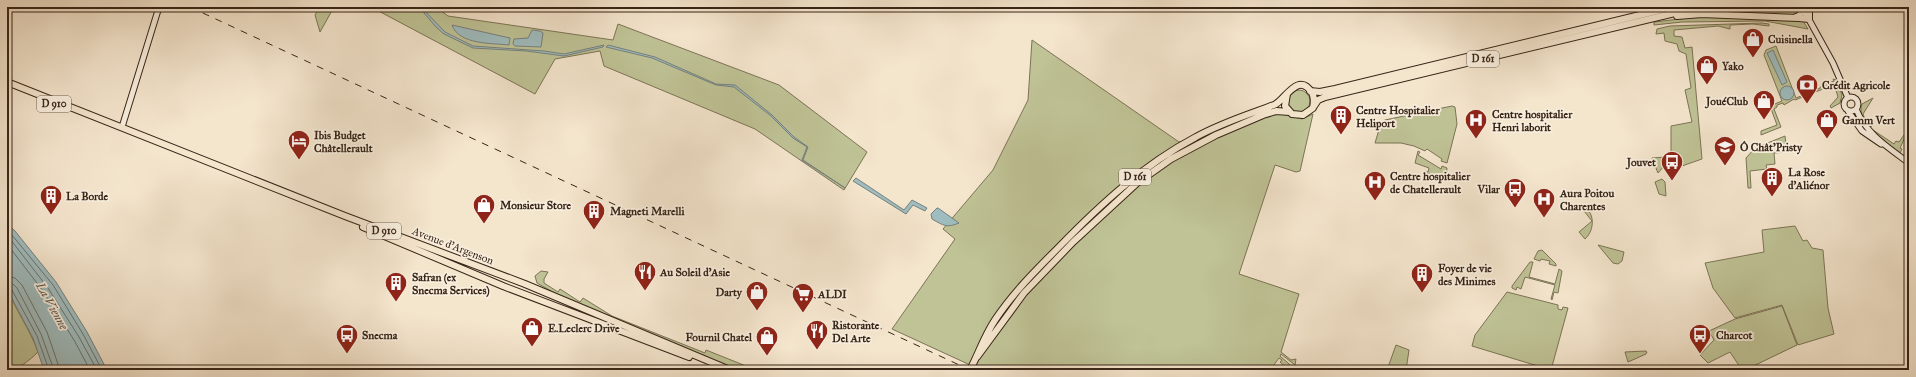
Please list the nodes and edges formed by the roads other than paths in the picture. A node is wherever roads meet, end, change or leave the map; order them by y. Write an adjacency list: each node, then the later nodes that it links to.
1 (159, 7): 18 (street)
2 (1664, 7): 6 (main road)
3 (1673, 7): 6 (main road, D 161)
4 (1700, 7): 6 (main road, D 161)
5 (1805, 8): 7 (main road); 8 (main road)
6 (1652, 15): 7 (main road); 11 (main road, D 161); 14 (main road, D 161)
7 (1796, 17): 8 (main road)
8 (1809, 20): 13 (street)
9 (7, 82): 18 (main road, D 910)
10 (7, 85): 22 (main road, Avenue d'Argenson / D 910)
11 (1310, 91): 12 (main road); 14 (main road)
12 (1286, 94): 17 (main road); 25 (main road, D 161)
13 (1848, 98): 15 (street); 16 (street)
14 (1313, 106): 17 (main road)
15 (1856, 109): 16 (street); 19 (street)
16 (1848, 111): 19 (street)
17 (1290, 112): 25 (main road, D 161)
18 (122, 126): 21 (main road, Avenue d'Argenson / D 910)
19 (1890, 149): 20 (street)
20 (1909, 163)
21 (525, 284): 22 (main road); 23 (main road, Avenue d'Argenson / D 910)
22 (503, 286): 24 (main road, Avenue d'Argenson / D 910)
23 (547, 293): 24 (main road); 28 (main road, Avenue d'Argenson / D 910)
24 (524, 294): 27 (main road, Avenue d'Argenson / D 910)
25 (976, 358): 26 (main road, D 161)
26 (971, 368)
27 (720, 370)
28 (730, 370)

